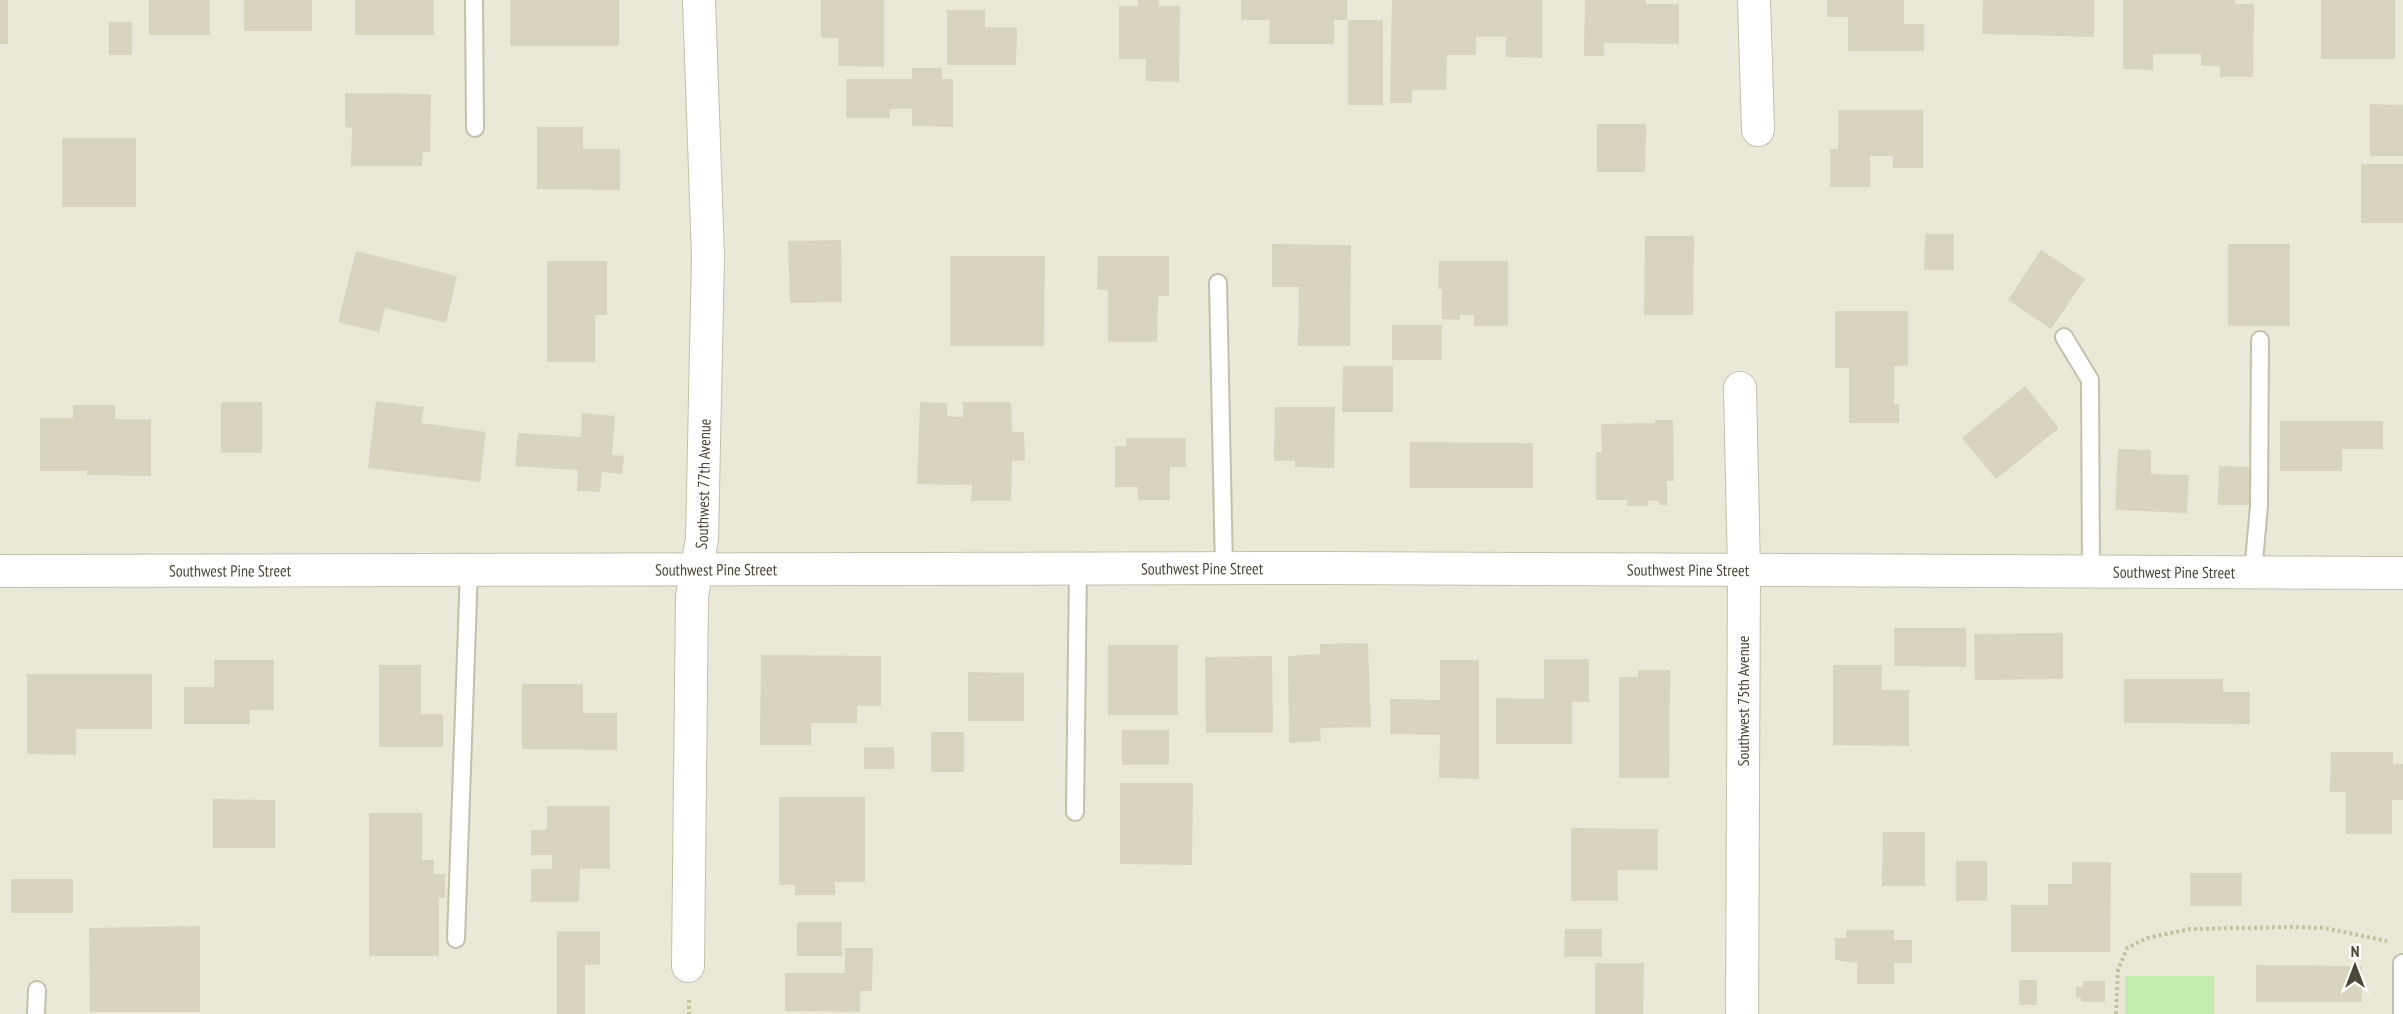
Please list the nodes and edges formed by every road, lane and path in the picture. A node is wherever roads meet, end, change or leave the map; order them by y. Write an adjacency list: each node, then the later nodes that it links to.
1 (474, 0): 4 (lane)
2 (699, 0): 14 (street, Southwest 77th Avenue)
3 (1754, 0): 5 (street)
4 (475, 128)
5 (1758, 130)
6 (1218, 283): 11 (lane)
7 (2064, 337): 16 (lane)
8 (2260, 340): 17 (lane)
9 (1740, 388): 15 (street, Southwest 75th Avenue)
10 (1078, 568): 11 (street, Southwest Pine Street); 14 (street, Southwest Pine Street); 19 (lane)
11 (1224, 568): 15 (street, Southwest Pine Street)
12 (469, 569): 13 (street, Southwest Pine Street); 14 (street, Southwest Pine Street); 20 (lane)
13 (0, 570)
14 (695, 570): 23 (street, Southwest 77th Avenue)
15 (1744, 571): 16 (street, Southwest Pine Street); 26 (street, Southwest 75th Avenue)
16 (2091, 572): 17 (street, Southwest Pine Street)
17 (2253, 572): 18 (street, Southwest Pine Street)
18 (2403, 573)
19 (1075, 812)
20 (456, 939)
21 (2393, 943): 27 (path)
22 (2402, 963): 28 (lane)
23 (688, 966)
24 (37, 990): 25 (lane)
25 (36, 1014)
26 (1742, 1014)
27 (2116, 1014)
28 (2402, 1014)

